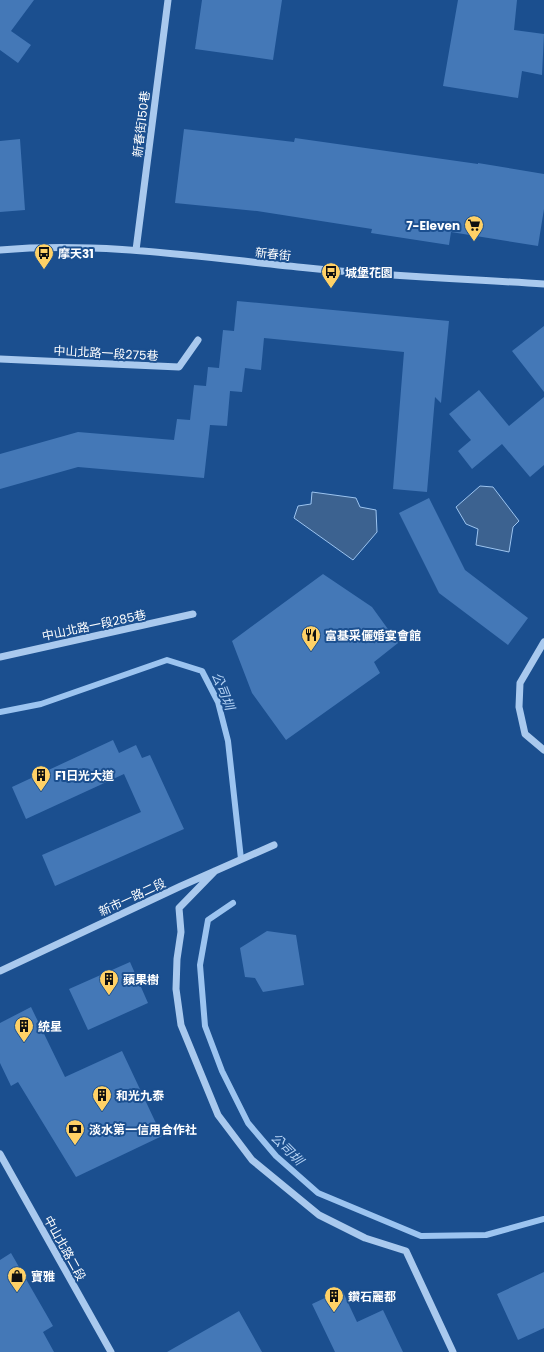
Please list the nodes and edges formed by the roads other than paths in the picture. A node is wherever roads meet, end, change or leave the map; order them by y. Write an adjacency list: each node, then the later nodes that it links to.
1 (168, 0): 3 (street, 新春街150巷)
2 (0, 250): 3 (street, 新春街)
3 (136, 250): 4 (street, 新春街)
4 (544, 284)
5 (198, 340): 6 (street, 中山北路一段275巷)
6 (0, 359)
7 (193, 614): 9 (street, 中山北路一段285巷)
8 (544, 642): 10 (street)
9 (0, 657)
10 (544, 750)
11 (274, 845): 12 (street, 新市一路二段)
12 (215, 871): 13 (street, 新市一路二段); 16 (street)
13 (0, 971)
14 (0, 1154): 15 (street, 中山北路二段)
15 (111, 1352)
16 (453, 1352)

